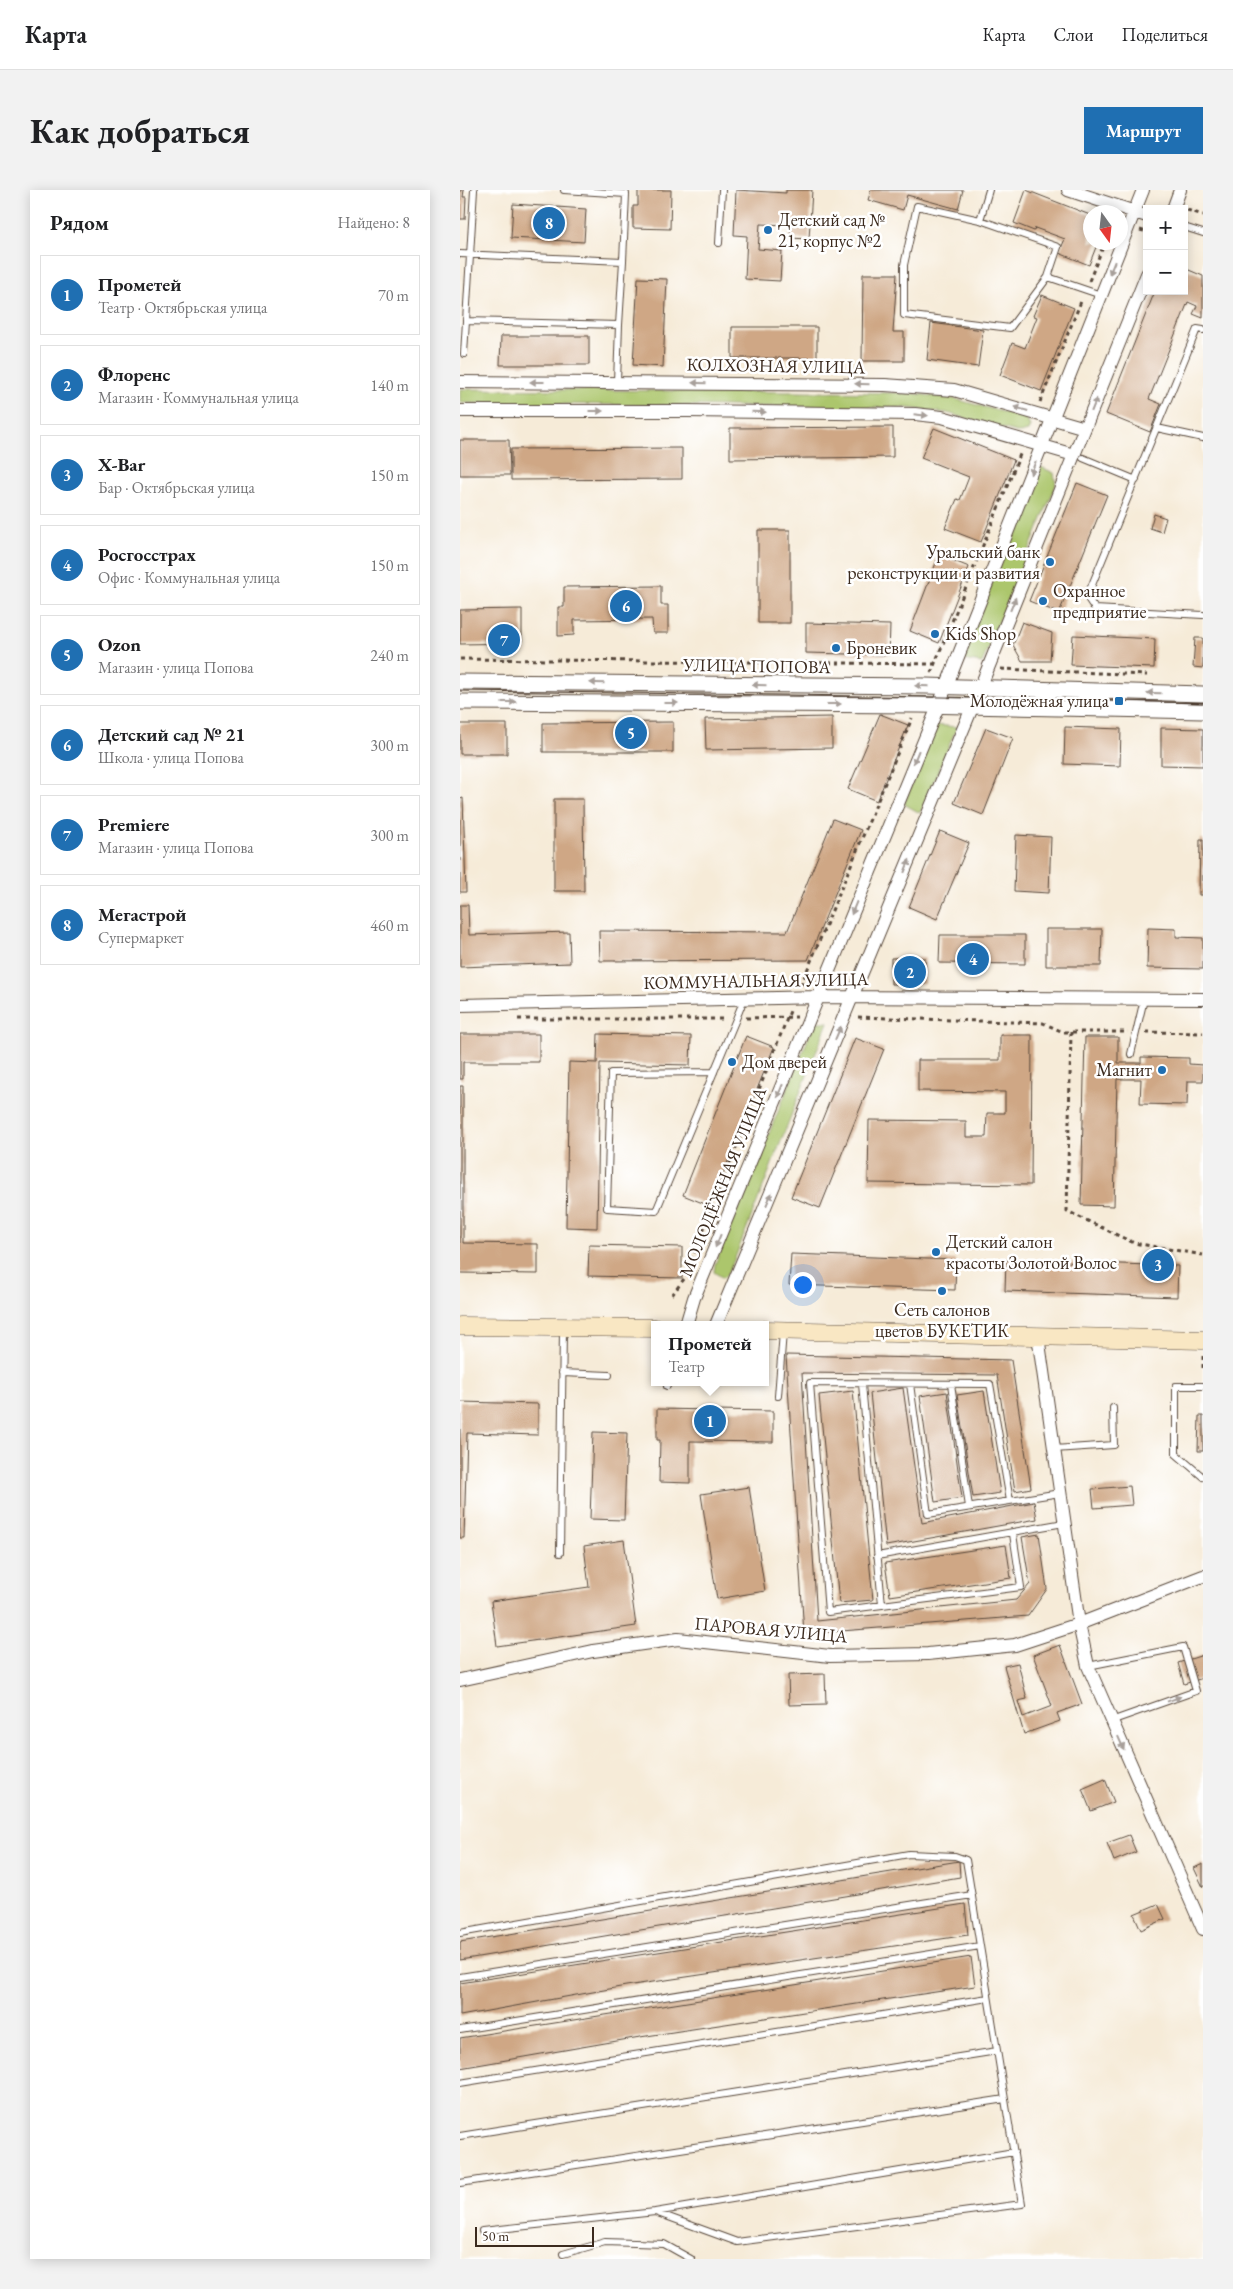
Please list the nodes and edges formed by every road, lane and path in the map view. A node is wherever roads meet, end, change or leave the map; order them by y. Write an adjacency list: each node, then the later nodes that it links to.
1 (474, 190): 18 (lane)
2 (564, 190): 19 (lane)
3 (722, 190): 15 (lane)
4 (989, 190): 12 (lane)
5 (1068, 190): 10 (street)
6 (1142, 190): 10 (street, МОЛОДЁЖНАЯ УЛИЦА)
7 (1180, 190): 8 (street)
8 (1174, 205)
9 (1188, 211): 11 (path)
10 (1141, 214): 23 (street, МОЛОДЁЖНАЯ УЛИЦА, one-way to 23)
11 (1203, 216)
12 (980, 220): 20 (lane); 20 (lane)
13 (1188, 228): 14 (lane)
14 (1203, 233)
15 (719, 243)
16 (1102, 250): 22 (path)
17 (460, 254): 18 (lane)
18 (470, 254): 19 (lane); 24 (lane)
19 (623, 261): 25 (lane)
20 (1048, 277): 22 (lane)
21 (1143, 284): 33 (street, one-way to 21)
22 (1085, 290): 23 (lane); 31 (path)
23 (1101, 295): 32 (street, МОЛОДЁЖНАЯ УЛИЦА)
24 (466, 321): 25 (lane); 27 (lane)
25 (620, 325): 29 (lane)
26 (1203, 330): 34 (lane)
27 (464, 354)
28 (460, 382): 29 (street, КОЛХОЗНАЯ УЛИЦА, one-way to 28)
29 (617, 382): 31 (street, КОЛХОЗНАЯ УЛИЦА, one-way to 29)
30 (460, 411): 36 (street, one-way to 36)
31 (1036, 413): 32 (street, КОЛХОЗНАЯ УЛИЦА)
32 (1052, 419): 33 (street, КОЛХОЗНАЯ УЛИЦА); 37 (street, МОЛОДЁЖНАЯ УЛИЦА)
33 (1085, 428): 38 (street)
34 (1157, 428): 35 (lane); 39 (lane)
35 (1203, 438)
36 (1026, 440): 37 (street); 42 (path)
37 (1042, 444): 38 (street); 43 (street, МОЛОДЁЖНАЯ УЛИЦА, one-way to 43)
38 (1078, 456): 39 (lane); 44 (street, one-way to 38)
39 (1136, 480): 40 (lane)
40 (1203, 615)
41 (460, 659): 42 (path)
42 (935, 664): 43 (path); 47 (path)
43 (954, 665): 48 (street, МОЛОДЁЖНАЯ УЛИЦА)
44 (987, 668): 45 (path); 49 (street)
45 (1154, 676)
46 (460, 682): 47 (street, УЛИЦА ПОПОВА, one-way to 46)
47 (926, 686): 48 (street, УЛИЦА ПОПОВА)
48 (946, 687): 49 (street, УЛИЦА ПОПОВА); 53 (street, МОЛОДЁЖНАЯ УЛИЦА)
49 (980, 688): 50 (street, УЛИЦА ПОПОВА, one-way to 49); 54 (street)
50 (1203, 694)
51 (460, 702): 52 (street, УЛИЦА ПОПОВА, one-way to 52)
52 (919, 705): 53 (street, УЛИЦА ПОПОВА); 56 (path)
53 (938, 706): 54 (street, УЛИЦА ПОПОВА); 57 (street, МОЛОДЁЖНАЯ УЛИЦА, one-way to 57)
54 (973, 706): 55 (street, УЛИЦА ПОПОВА); 58 (street, one-way to 54)
55 (1203, 711)
56 (796, 997): 57 (street, КОММУНАЛЬНАЯ УЛИЦА); 59 (street, КОММУНАЛЬНАЯ УЛИЦА); 67 (path)
57 (818, 997): 58 (street, КОММУНАЛЬНАЯ УЛИЦА); 68 (street, МОЛОДЁЖНАЯ УЛИЦА, one-way to 68)
58 (852, 997): 60 (street, КОММУНАЛЬНАЯ УЛИЦА); 69 (street, one-way to 58)
59 (744, 998): 62 (street, КОММУНАЛЬНАЯ УЛИЦА); 65 (lane)
60 (1144, 999): 61 (street, КОММУНАЛЬНАЯ УЛИЦА); 64 (lane)
61 (1203, 1000)
62 (460, 1005)
63 (1071, 1032): 66 (path)
64 (1131, 1054)
65 (714, 1072): 65 (lane)
66 (1203, 1255)
67 (672, 1295)
68 (687, 1321)
69 (718, 1321)
70 (460, 1326): 71 (main road)
71 (563, 1328): 72 (main road); 79 (lane)
72 (651, 1328)
73 (769, 1330): 74 (main road)
74 (784, 1330): 75 (main road); 85 (lane)
75 (1038, 1336): 76 (main road); 87 (street)
76 (1203, 1340)
77 (1203, 1354): 78 (path)
78 (1203, 1370)
79 (562, 1373): 80 (lane); 94 (lane)
80 (608, 1375)
81 (862, 1384): 82 (lane); 95 (lane); 97 (lane)
82 (910, 1384): 83 (lane); 91 (lane)
83 (951, 1384): 90 (lane); 91 (lane)
84 (1203, 1386): 88 (lane)
85 (778, 1396)
86 (1114, 1408): 87 (lane)
87 (1054, 1449): 89 (street)
88 (1203, 1477)
89 (1060, 1492): 90 (lane); 92 (street)
90 (1010, 1501): 91 (lane)
91 (969, 1507)
92 (1064, 1523): 93 (lane); 98 (street)
93 (1013, 1534): 95 (lane); 97 (lane)
94 (560, 1553)
95 (877, 1556): 97 (lane)
96 (1203, 1576): 98 (street, ПАРОВАЯ УЛИЦА)
97 (882, 1604)
98 (1079, 1624): 99 (street); 100 (street, ПАРОВАЯ УЛИЦА)
99 (1088, 1666): 101 (street); 101 (lane, one-way to 99)
100 (460, 1680)
101 (1111, 1721): 103 (street, one-way to 103)
102 (972, 1895): 104 (lane); 105 (lane); 106 (lane)
103 (1203, 1929)
104 (460, 1933)
105 (980, 1946): 107 (lane); 108 (lane)
106 (460, 1976)
107 (988, 1998): 109 (lane); 110 (lane)
108 (460, 2030)
109 (997, 2051): 111 (lane); 112 (lane)
110 (460, 2082)
111 (1005, 2099): 113 (lane); 114 (lane)
112 (460, 2136)
113 (1014, 2152): 115 (lane); 115 (lane)
114 (460, 2183)
115 (655, 2212): 116 (lane)
116 (482, 2232)
117 (563, 2254): 118 (lane)
118 (691, 2259)

